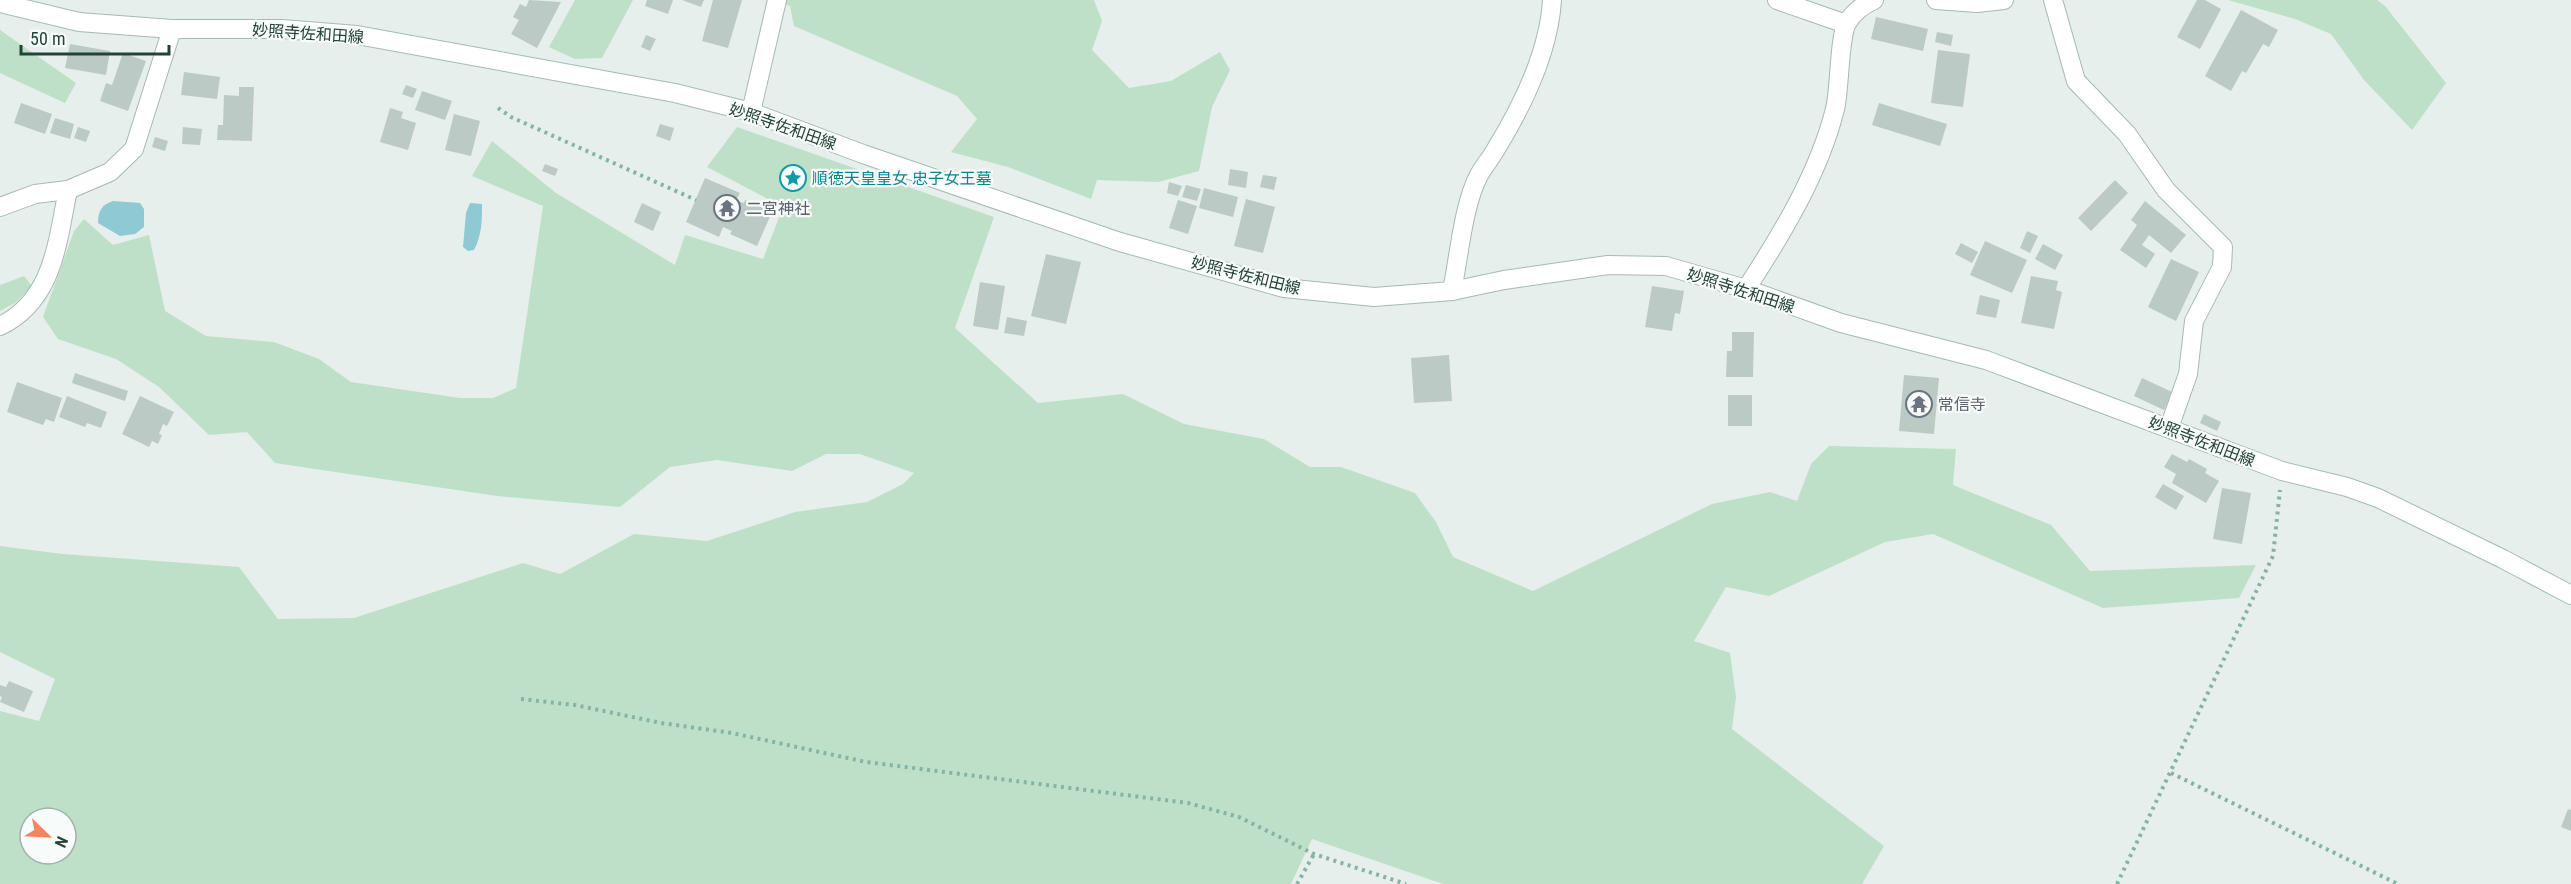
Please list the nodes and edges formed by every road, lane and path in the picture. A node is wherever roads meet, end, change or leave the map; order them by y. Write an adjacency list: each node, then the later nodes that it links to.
1 (777, 0): 12 (main road)
2 (1552, 0): 17 (main road)
3 (1777, 0): 9 (main road)
4 (1874, 0): 9 (main road)
5 (1936, 0): 6 (main road)
6 (2004, 0)
7 (2053, 0): 19 (main road)
8 (0, 3): 10 (main road, 妙照寺佐和田線)
9 (1846, 24): 16 (main road)
10 (172, 29): 12 (main road, 妙照寺佐和田線); 13 (main road)
11 (498, 108): 14 (path)
12 (751, 112): 17 (main road, 妙照寺佐和田線)
13 (68, 190): 15 (main road); 18 (main road)
14 (696, 200)
15 (0, 207)
16 (1746, 289): 17 (main road, 妙照寺佐和田線); 19 (main road, 妙照寺佐和田線)
17 (1452, 291)
18 (0, 326)
19 (2169, 428): 20 (main road, 妙照寺佐和田線)
20 (2282, 471): 21 (main road, 妙照寺佐和田線); 23 (path)
21 (2571, 594)
22 (521, 699): 24 (path)
23 (2171, 773): 27 (path); 28 (path)
24 (1314, 854): 25 (path); 26 (path)
25 (1297, 884)
26 (1406, 884)
27 (2117, 884)
28 (2398, 884)

